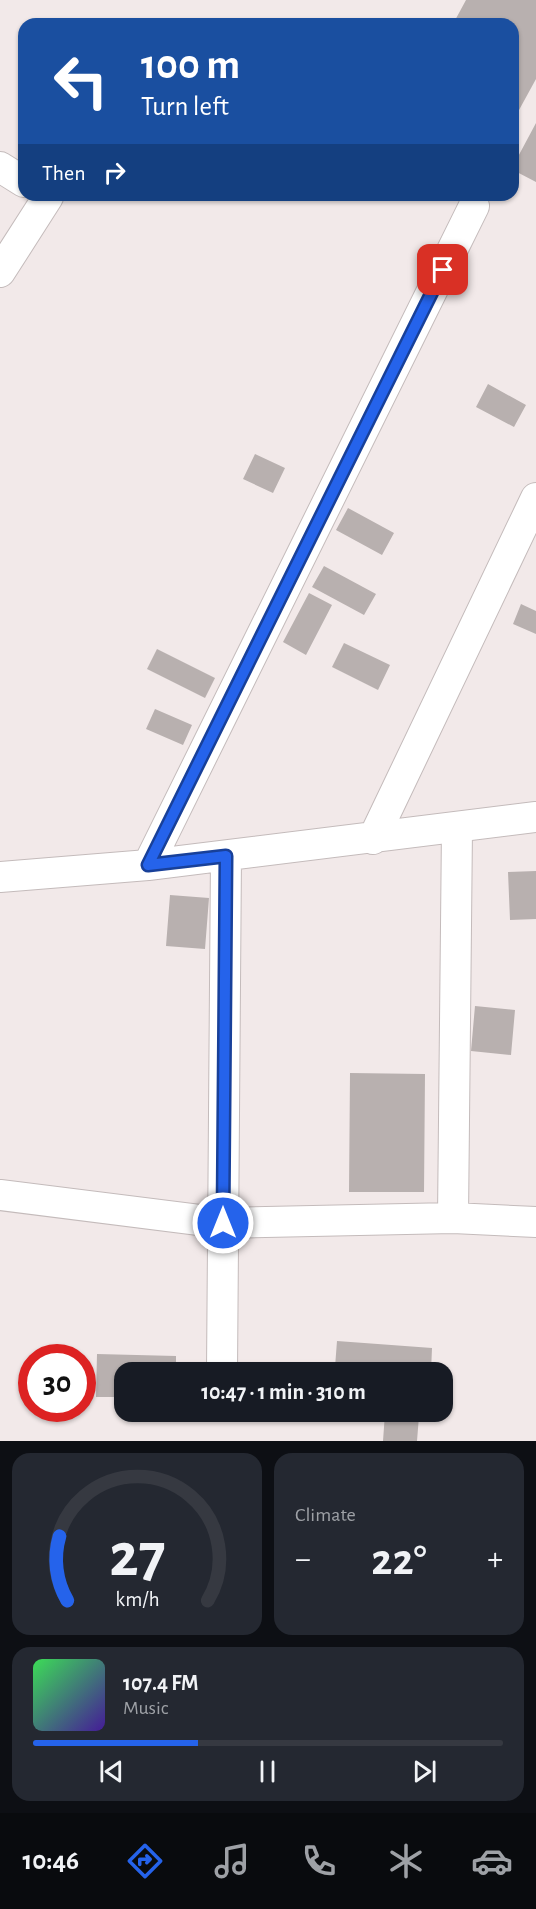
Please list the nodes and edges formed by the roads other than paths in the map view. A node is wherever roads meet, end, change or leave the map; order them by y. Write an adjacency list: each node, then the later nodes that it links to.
1 (0, 167): 2 (street)
2 (18, 178)
3 (45, 201): 5 (street)
4 (474, 206): 11 (street)
5 (0, 272)
6 (536, 498): 9 (street)
7 (536, 818): 8 (street)
8 (457, 828): 9 (street); 14 (street)
9 (373, 839): 10 (street)
10 (226, 856): 11 (street); 16 (street)
11 (148, 865): 12 (street)
12 (0, 877)
13 (0, 1195): 16 (street)
14 (453, 1218): 15 (street); 16 (street)
15 (536, 1222)
16 (223, 1223): 17 (street)
17 (222, 1362)

